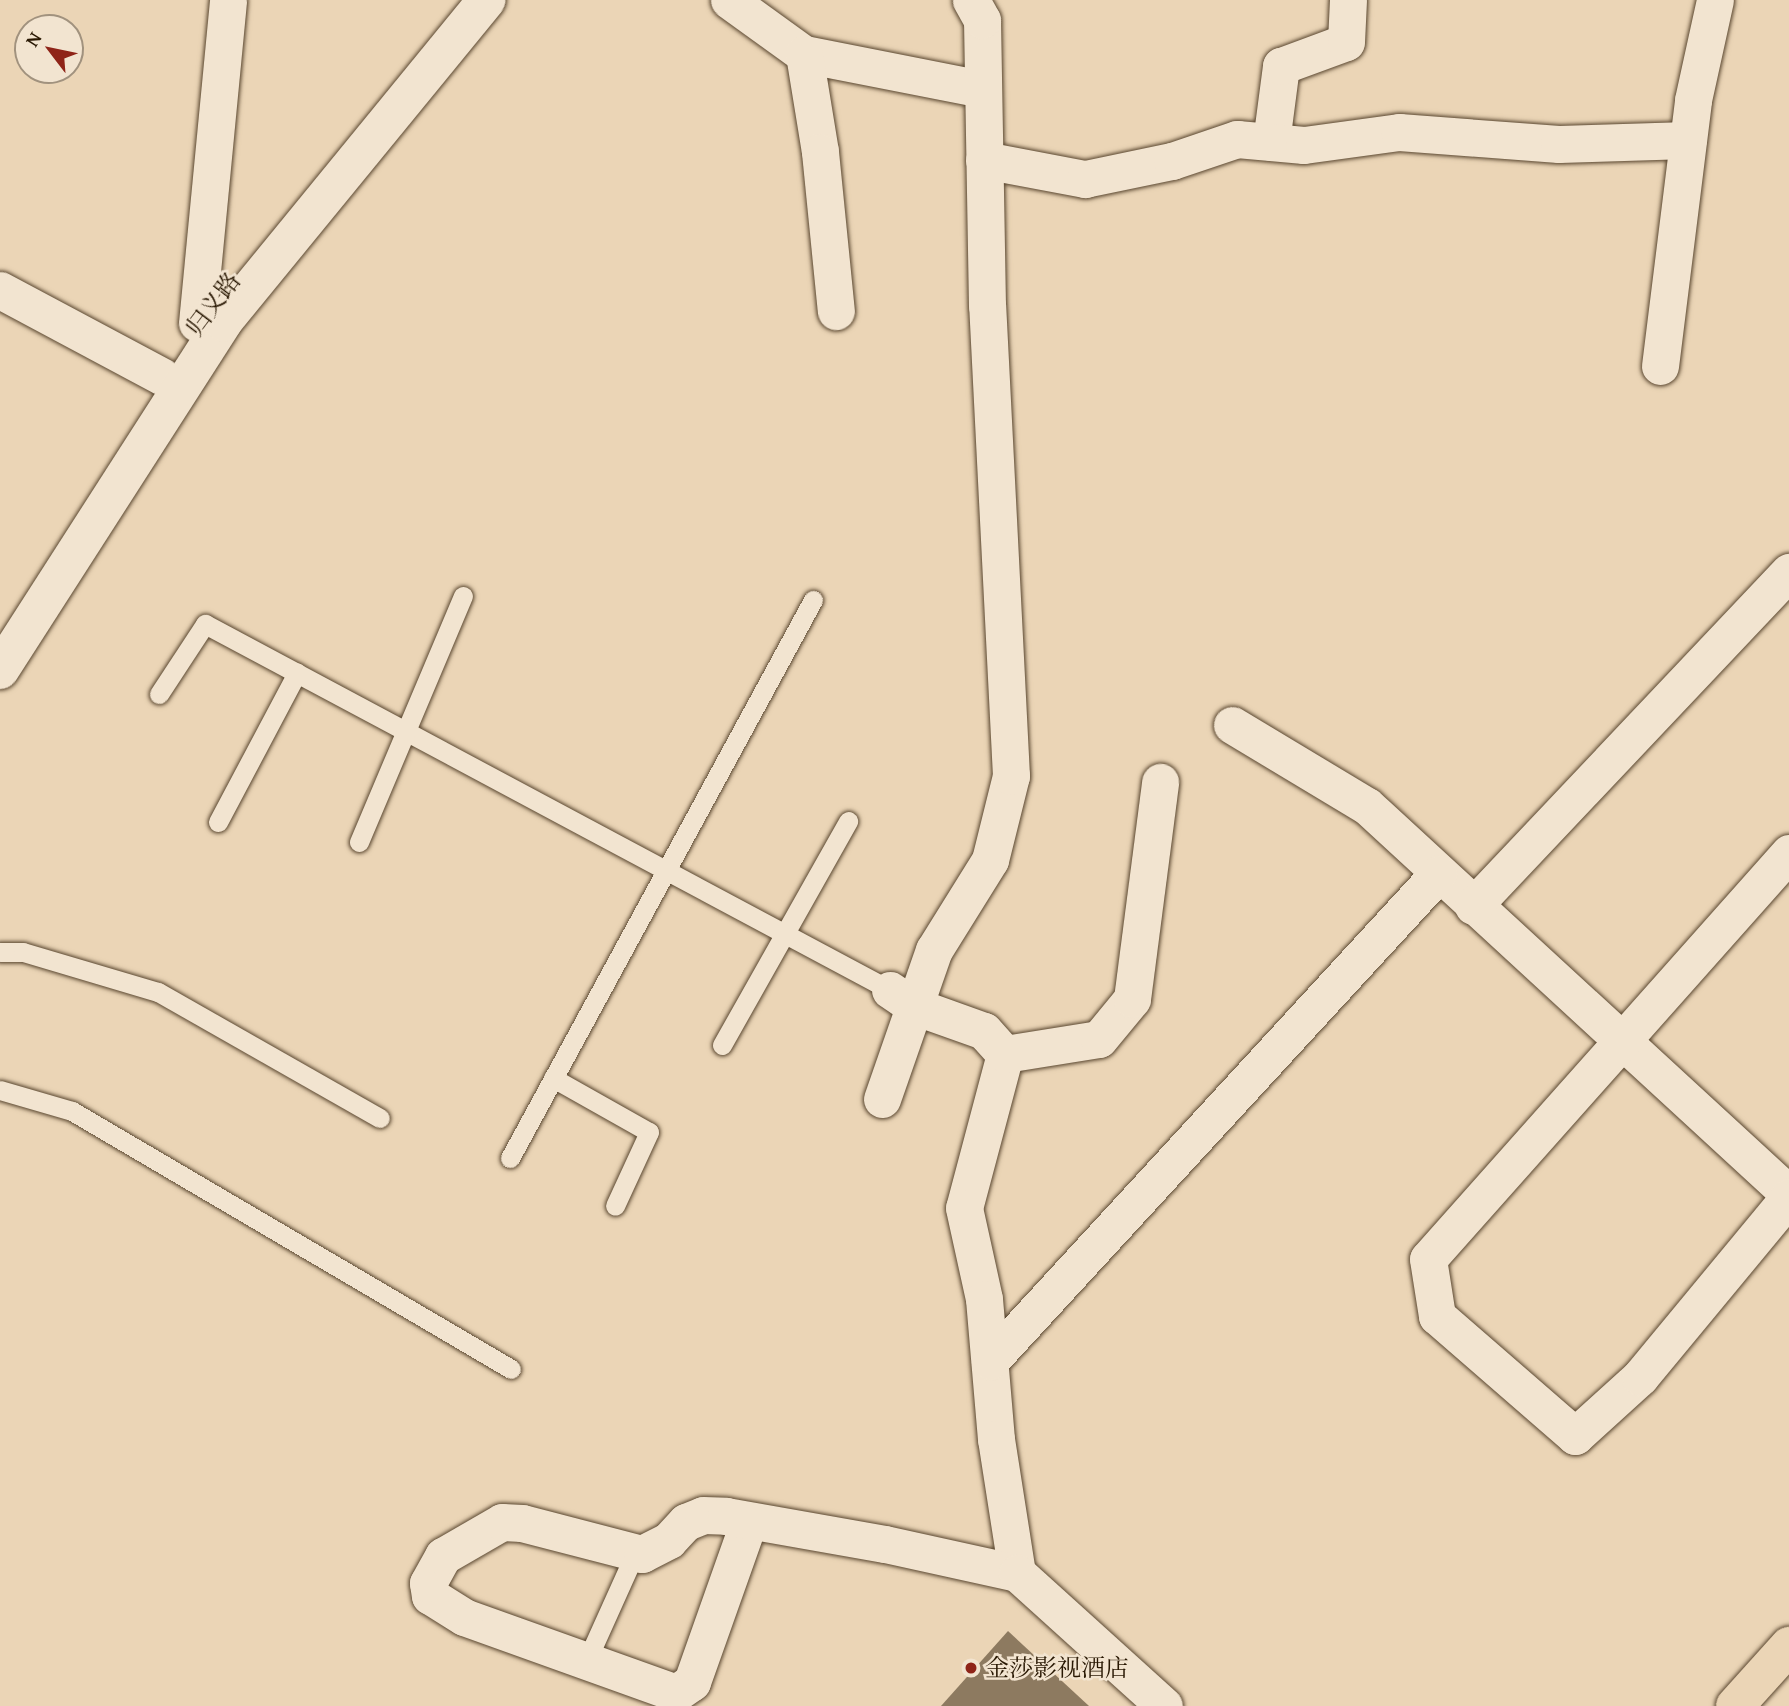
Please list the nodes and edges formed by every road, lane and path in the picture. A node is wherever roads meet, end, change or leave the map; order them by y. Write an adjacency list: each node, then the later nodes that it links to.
1 (228, 0): 15 (street)
2 (460, 0): 15 (street, 归义路)
3 (487, 0): 22 (street)
4 (729, 0): 8 (street)
5 (971, 0): 9 (street)
6 (1348, 0): 11 (street)
7 (1715, 0): 10 (street)
8 (804, 54): 9 (street); 14 (street)
9 (983, 89): 12 (street)
10 (1689, 140): 11 (street); 16 (street)
11 (1271, 142): 12 (street)
12 (984, 160): 37 (street)
13 (0, 290): 17 (street)
14 (836, 311)
15 (197, 323): 17 (street, 归义路)
16 (1660, 366)
17 (161, 376): 21 (street, 归义路)
18 (1789, 572): 34 (street)
19 (463, 596): 26 (lane)
20 (813, 600): 32 (lane)
21 (0, 632)
22 (0, 670)
23 (297, 673): 24 (lane); 26 (lane); 29 (lane)
24 (159, 694)
25 (1232, 725): 33 (street)
26 (409, 732): 30 (lane); 32 (lane)
27 (1160, 782): 40 (street)
28 (848, 821): 35 (lane)
29 (218, 822)
30 (359, 842)
31 (1789, 853): 38 (street)
32 (667, 869): 35 (lane); 41 (lane)
33 (1438, 874): 34 (street); 48 (street)
34 (1474, 906): 38 (street)
35 (786, 932): 37 (lane); 39 (lane)
36 (0, 951): 44 (lane)
37 (902, 998): 40 (street); 43 (street)
38 (1622, 1040): 46 (street); 46 (street)
39 (722, 1045)
40 (1005, 1054): 48 (street)
41 (553, 1078): 45 (lane); 47 (lane)
42 (0, 1090): 49 (lane)
43 (882, 1099)
44 (380, 1118)
45 (510, 1158)
46 (1789, 1195)
47 (615, 1206)
48 (990, 1361): 52 (street)
49 (511, 1369)
50 (750, 1521): 51 (street); 52 (street); 54 (street)
51 (635, 1553): 54 (lane); 54 (street)
52 (1017, 1573): 55 (street)
53 (1789, 1646): 56 (main road)
54 (587, 1660)
55 (1164, 1706)
56 (1735, 1706)

